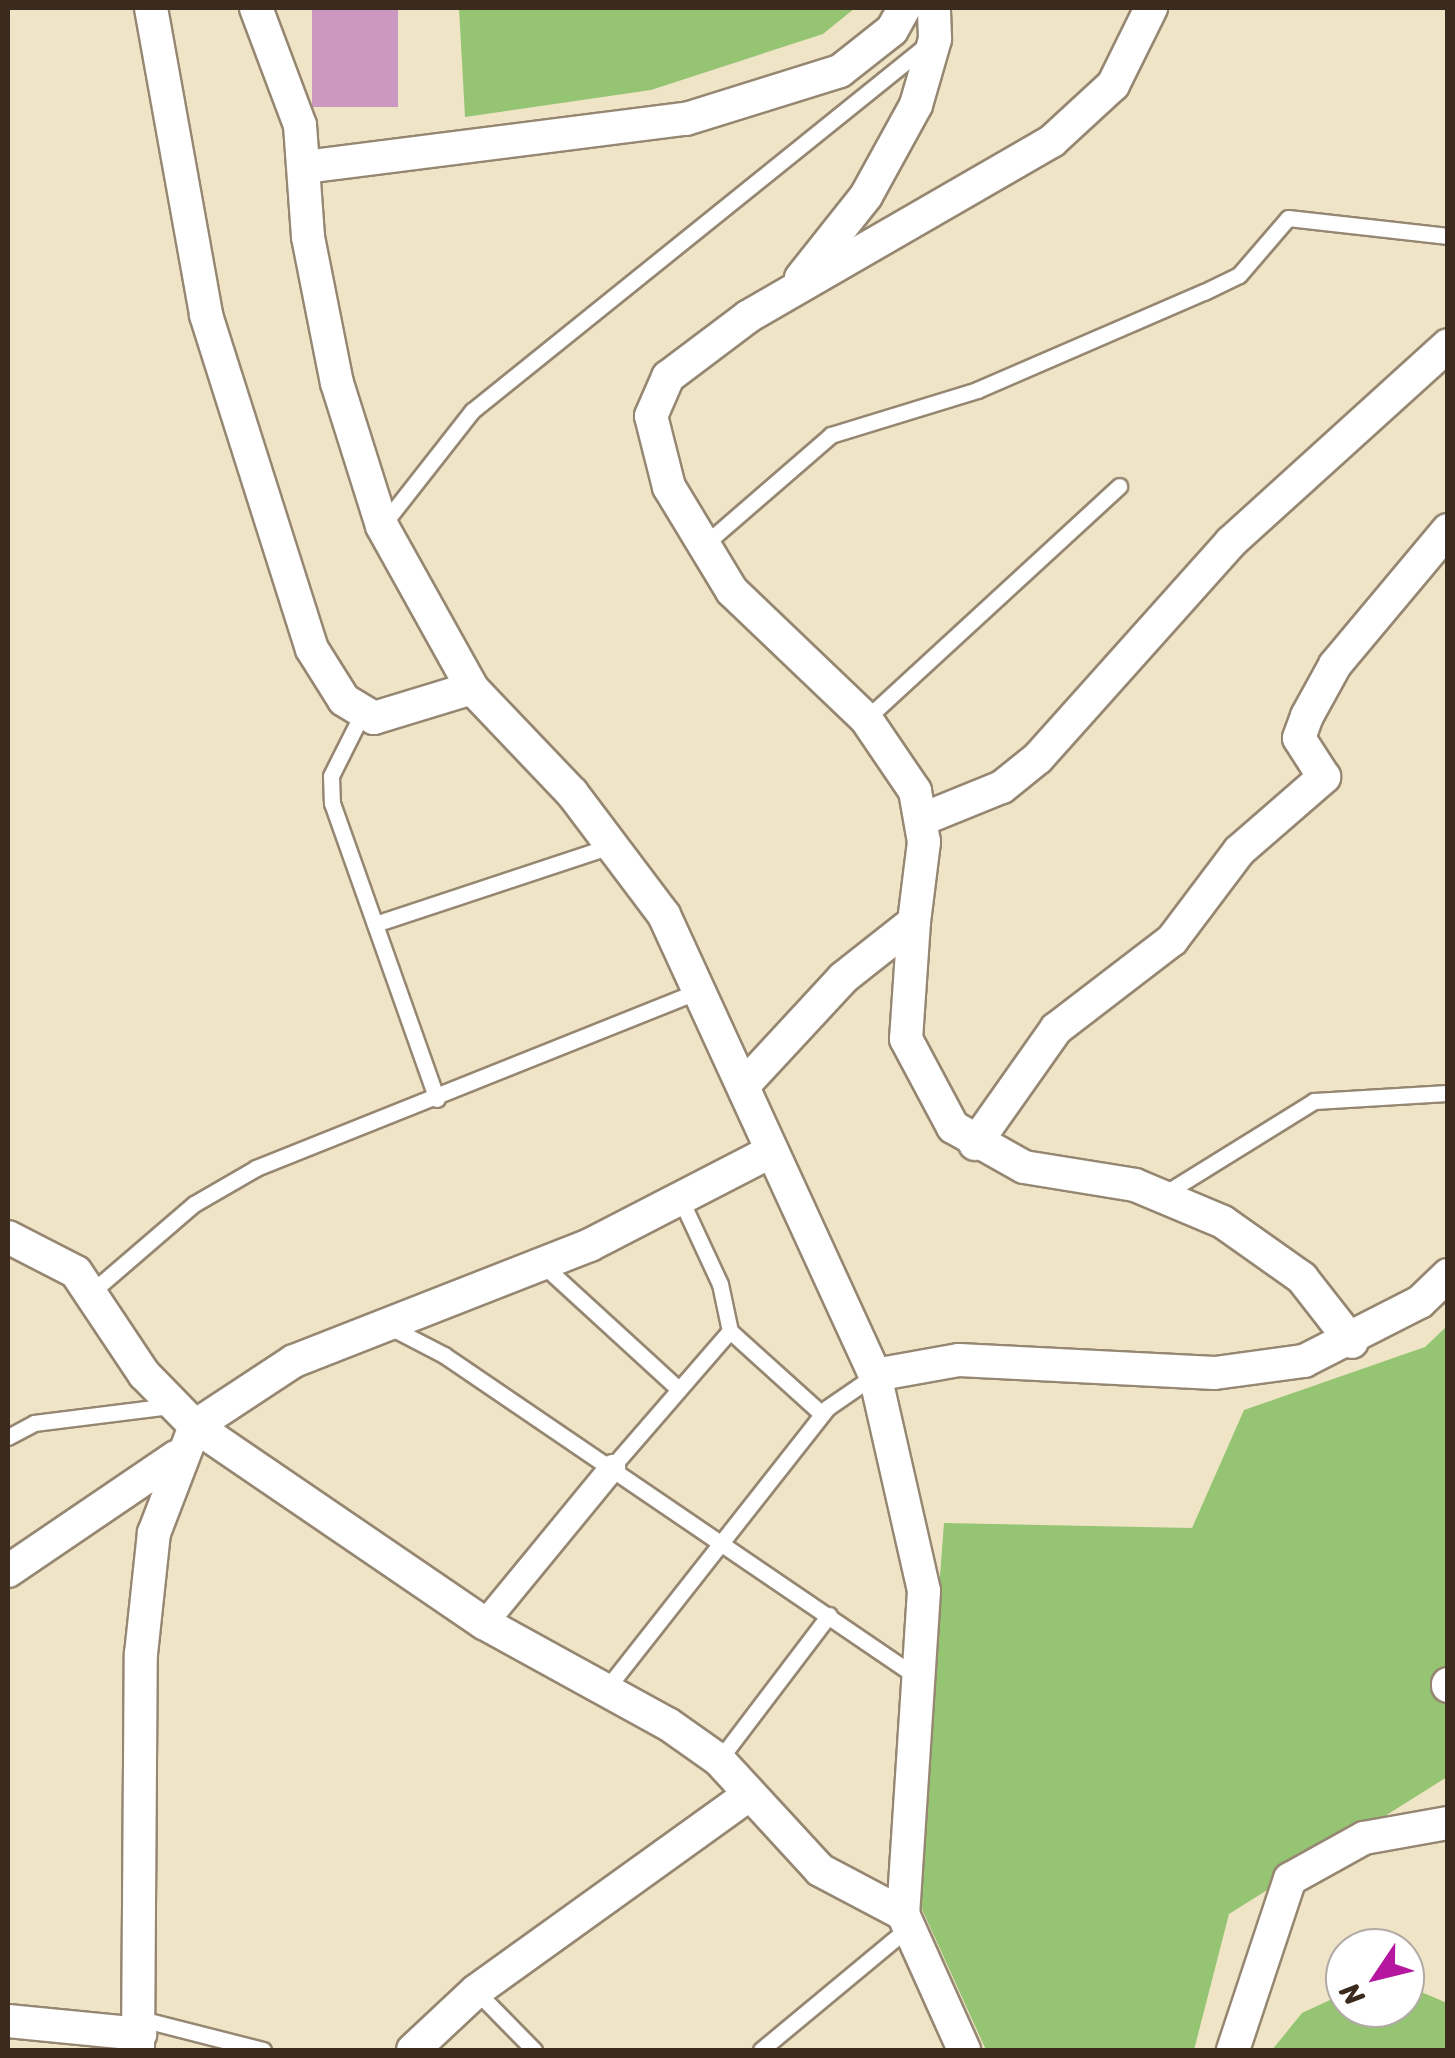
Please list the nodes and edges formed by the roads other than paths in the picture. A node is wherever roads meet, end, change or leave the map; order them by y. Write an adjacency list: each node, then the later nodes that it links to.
1 (151, 8): 15 (street)
2 (256, 8): 6 (street)
3 (904, 8): 6 (street)
4 (1152, 8): 8 (street)
5 (934, 23): 8 (street); 11 (lane)
6 (304, 167): 11 (street)
7 (1448, 236): 13 (lane)
8 (796, 286): 13 (street)
9 (1448, 344): 17 (street)
10 (1119, 486): 16 (lane)
11 (382, 526): 14 (street)
12 (1448, 530): 25 (street)
13 (704, 545): 16 (street)
14 (472, 688): 15 (street); 18 (street)
15 (362, 714): 20 (lane)
16 (866, 719): 17 (street)
17 (923, 818): 19 (street)
18 (615, 845): 20 (lane); 21 (street)
19 (914, 922): 22 (street); 25 (street)
20 (375, 924): 24 (lane)
21 (705, 988): 22 (street); 24 (lane)
22 (745, 1084): 26 (street)
23 (1448, 1093): 27 (lane)
24 (436, 1099): 32 (lane)
25 (975, 1144): 27 (street)
26 (770, 1152): 28 (street); 36 (street)
27 (1161, 1196): 35 (street)
28 (682, 1202): 30 (street); 34 (lane)
29 (8, 1238): 32 (street)
30 (542, 1264): 33 (street); 37 (lane)
31 (1448, 1275): 35 (street)
32 (94, 1290): 39 (street)
33 (382, 1323): 39 (street); 42 (lane)
34 (730, 1331): 37 (lane); 38 (lane)
35 (1352, 1342): 36 (street)
36 (875, 1375): 38 (lane); 47 (street)
37 (676, 1388): 42 (lane)
38 (822, 1414): 43 (lane)
39 (182, 1416): 40 (lane); 41 (street); 46 (street)
40 (8, 1437)
41 (176, 1457): 44 (street); 55 (street)
42 (612, 1467): 43 (lane); 46 (street)
43 (717, 1544): 45 (lane); 48 (lane)
44 (8, 1570)
45 (830, 1615): 47 (lane); 49 (lane)
46 (484, 1623): 48 (street)
47 (923, 1682): 52 (street)
48 (608, 1688): 49 (street)
49 (719, 1760): 50 (street)
50 (747, 1796): 52 (street); 53 (street)
51 (1448, 1823): 61 (street)
52 (906, 1920): 59 (lane); 60 (street)
53 (476, 1991): 57 (street); 58 (lane)
54 (8, 2021): 55 (street)
55 (140, 2035): 56 (lane)
56 (263, 2050)
57 (412, 2050)
58 (534, 2050)
59 (760, 2050)
60 (964, 2050)
61 (1233, 2050)

